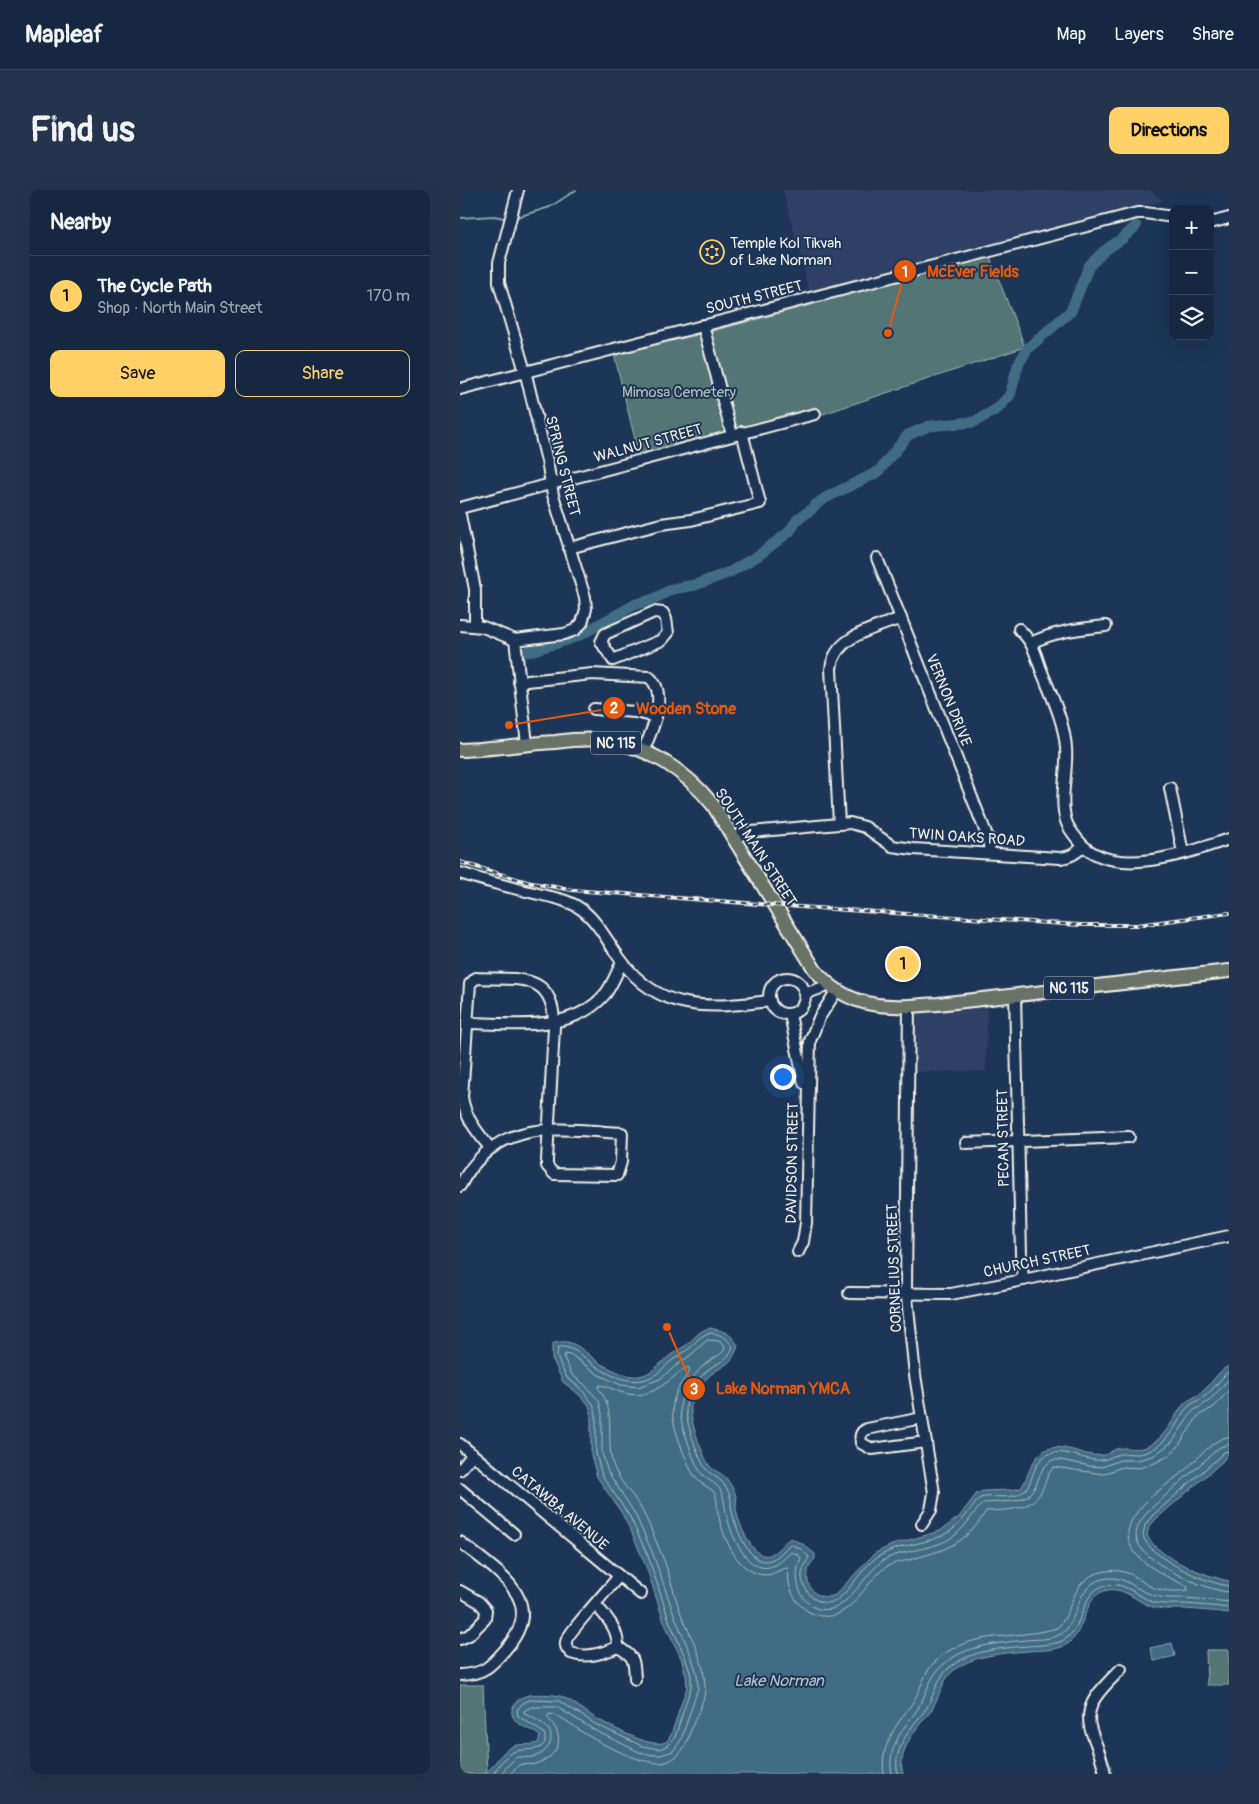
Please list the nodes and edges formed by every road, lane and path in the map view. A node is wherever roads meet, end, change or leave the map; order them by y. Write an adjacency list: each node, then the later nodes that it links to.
1 (518, 190): 6 (street, SPRING STREET)
2 (1169, 216): 5 (street, SOUTH STREET)
3 (1229, 218): 4 (street)
4 (1214, 222)
5 (703, 325): 6 (street, SOUTH STREET); 9 (street)
6 (525, 372): 7 (street, SOUTH STREET); 10 (street, SPRING STREET)
7 (460, 389)
8 (814, 414): 9 (street, WALNUT STREET)
9 (737, 434): 10 (street, WALNUT STREET); 13 (street)
10 (552, 485): 11 (street, WALNUT STREET); 13 (street, SPRING STREET)
11 (460, 508)
12 (460, 516): 17 (street)
13 (569, 548): 20 (street, SPRING STREET)
14 (877, 558): 15 (street, VERNON DRIVE)
15 (901, 618): 31 (street); 35 (street, VERNON DRIVE)
16 (460, 625): 17 (street, SPRING STREET)
17 (475, 626): 20 (street, SPRING STREET)
18 (1106, 626): 21 (street)
19 (1019, 628): 21 (street)
20 (515, 640): 24 (street)
21 (1030, 643): 34 (street)
22 (613, 660): 22 (street); 23 (street)
23 (613, 674): 24 (street); 26 (street)
24 (519, 682): 27 (street)
25 (594, 709): 26 (street)
26 (656, 717): 29 (street)
27 (527, 744): 28 (main road, SOUTH MAIN STREET / NC 115); 29 (main road, SOUTH MAIN STREET / NC 115)
28 (460, 750)
29 (643, 751): 32 (main road, SOUTH MAIN STREET / NC 115)
30 (1170, 788): 36 (street)
31 (839, 824): 32 (street, TWIN OAKS ROAD); 35 (street, TWIN OAKS ROAD)
32 (734, 837): 40 (main road, SOUTH MAIN STREET / NC 115)
33 (1229, 839): 36 (street)
34 (1083, 846): 35 (street, TWIN OAKS ROAD); 36 (street)
35 (990, 853)
36 (1183, 853)
37 (460, 873): 38 (street)
38 (622, 962): 43 (street); 47 (street)
39 (1229, 971): 42 (main road, NC 115)
40 (834, 988): 41 (street); 44 (main road, NC 115); 48 (street, DAVIDSON STREET)
41 (804, 994): 43 (street); 45 (street)
42 (1015, 995): 44 (main road, NC 115); 51 (street, PECAN STREET)
43 (770, 1001): 45 (street)
44 (909, 1006): 59 (street, CORNELIUS STREET)
45 (790, 1014): 48 (street)
46 (467, 1022): 47 (street); 47 (street); 53 (street)
47 (554, 1022): 49 (street)
48 (808, 1104): 56 (street, DAVIDSON STREET)
49 (549, 1129): 49 (street); 53 (street)
50 (1129, 1137): 51 (street)
51 (1019, 1142): 52 (street); 57 (street, PECAN STREET)
52 (966, 1143)
53 (490, 1148): 54 (street)
54 (460, 1186)
55 (1229, 1236): 57 (street, CHURCH STREET)
56 (798, 1252)
57 (1023, 1280): 59 (street, CHURCH STREET)
58 (849, 1293): 59 (street, CHURCH STREET)
59 (907, 1294): 60 (street, CORNELIUS STREET)
60 (922, 1418): 61 (street, CORNELIUS STREET); 61 (street)
61 (926, 1442): 66 (street, CORNELIUS STREET)
62 (460, 1444): 63 (street, CATAWBA AVENUE)
63 (472, 1455): 64 (street); 69 (street, CATAWBA AVENUE)
64 (460, 1470)
65 (460, 1489): 67 (street)
66 (922, 1524)
67 (514, 1534)
68 (460, 1542): 76 (street)
69 (619, 1576): 71 (street, CATAWBA AVENUE); 72 (street)
70 (460, 1591): 73 (street)
71 (641, 1594)
72 (595, 1604): 74 (street); 74 (street)
73 (460, 1639)
74 (618, 1648): 77 (street)
75 (1121, 1669): 78 (street)
76 (460, 1675)
77 (635, 1679)
78 (1106, 1774)

